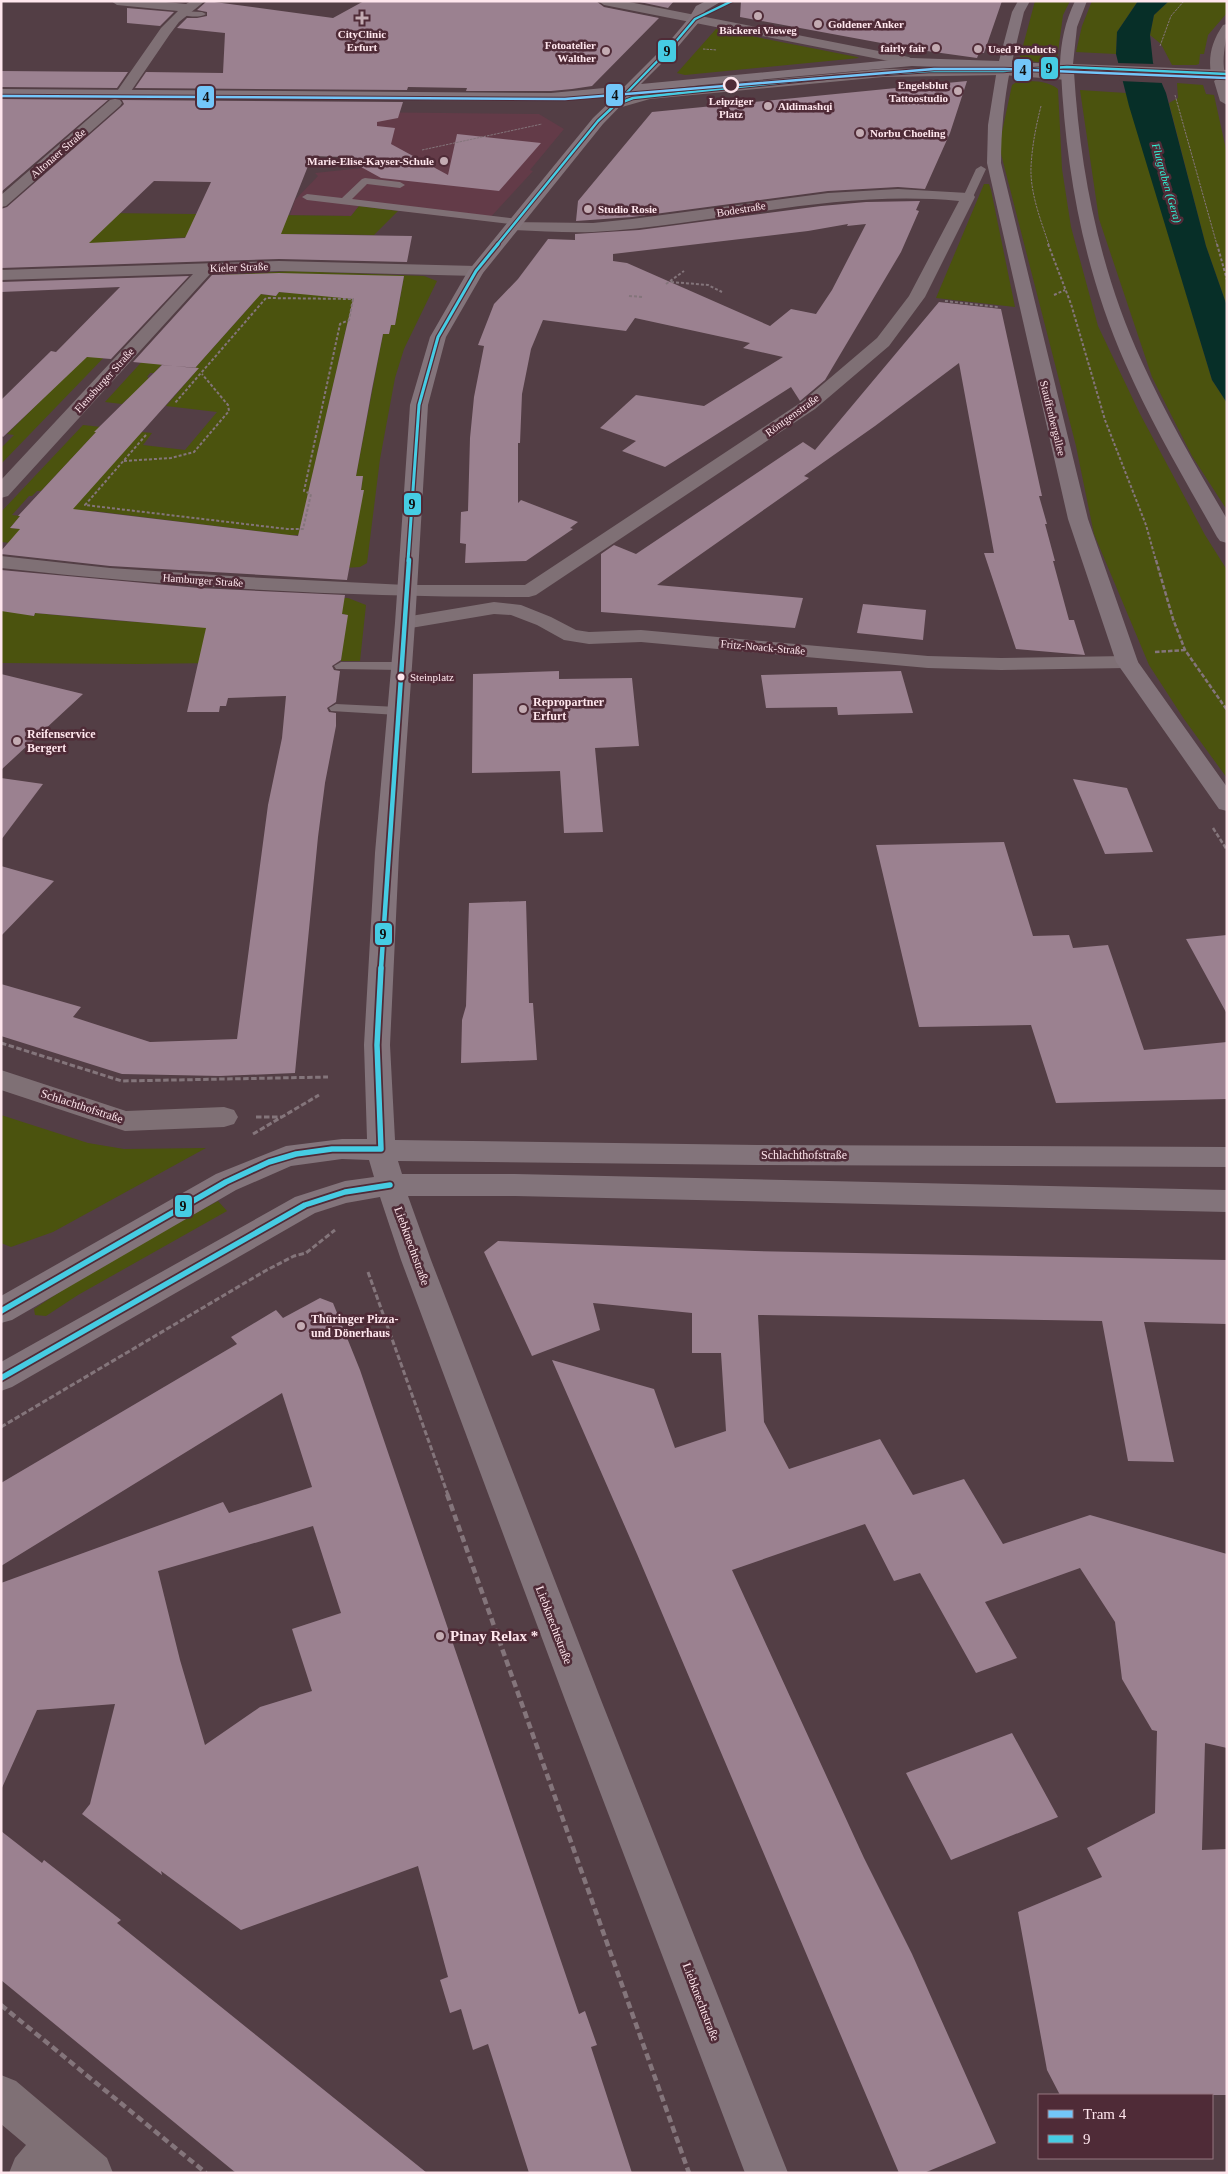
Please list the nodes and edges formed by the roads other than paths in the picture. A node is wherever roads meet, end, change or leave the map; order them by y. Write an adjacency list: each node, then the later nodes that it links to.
1 (117, 1): 7 (street)
2 (604, 1): 9 (street)
3 (716, 1): 9 (main road)
4 (733, 1): 9 (main road)
5 (1024, 1): 12 (main road, Stauffenbergallee)
6 (1081, 1): 13 (main road)
7 (190, 7): 8 (lane); 17 (street, Altonaer Straße)
8 (202, 14)
9 (695, 19): 11 (street); 15 (main road)
10 (1227, 28): 14 (street)
11 (912, 62): 12 (main road); 15 (main road)
12 (1003, 71): 13 (main road); 20 (main road); 38 (main road, Stauffenbergallee)
13 (1067, 71): 14 (main road); 32 (main road)
14 (1223, 78): 18 (street)
15 (630, 90): 17 (main road); 20 (main road)
16 (1, 93): 17 (main road)
17 (119, 99): 19 (main road); 20 (main road); 26 (street, Altonaer Straße)
18 (1227, 101)
19 (1, 102)
20 (612, 107): 27 (main road, Liebknechtstraße)
21 (982, 169): 23 (lane, Röntgenstraße)
22 (400, 185): 25 (lane)
23 (968, 197): 27 (street, Bodestraße); 35 (street, Röntgenstraße)
24 (307, 198): 25 (lane)
25 (344, 202): 27 (lane)
26 (1, 203)
27 (516, 224): 29 (main road, Liebknechtstraße)
28 (206, 268): 29 (street, Kieler Straße); 30 (street, Kieler Straße); 31 (street, Flensburger Straße)
29 (476, 271): 34 (main road, Liebknechtstraße)
30 (1, 275)
31 (1, 492)
32 (1227, 537)
33 (1, 562): 34 (street, Hamburger Straße)
34 (406, 591): 35 (street); 37 (main road, Liebknechtstraße)
35 (529, 591): 36 (street)
36 (533, 616): 37 (street, Fritz-Noack-Straße); 38 (street, Fritz-Noack-Straße)
37 (405, 623): 40 (main road, Liebknechtstraße)
38 (1128, 662): 43 (main road, Stauffenbergallee)
39 (340, 666): 40 (lane)
40 (401, 666): 42 (main road, Liebknechtstraße)
41 (336, 708): 42 (lane)
42 (398, 710): 46 (main road, Liebknechtstraße)
43 (1227, 804)
44 (1, 1080): 45 (street, Schlachthofstraße)
45 (224, 1117)
46 (381, 1149): 47 (main road, Schlachthofstraße); 48 (main road, Liebknechtstraße); 50 (main road, Schlachthofstraße)
47 (1227, 1156)
48 (390, 1185): 49 (main road); 51 (main road); 55 (main road, Liebknechtstraße)
49 (1227, 1201)
50 (1, 1311)
51 (1, 1378)
52 (1, 2096): 53 (street)
53 (42, 2157): 54 (street)
54 (92, 2173)
55 (767, 2173)

